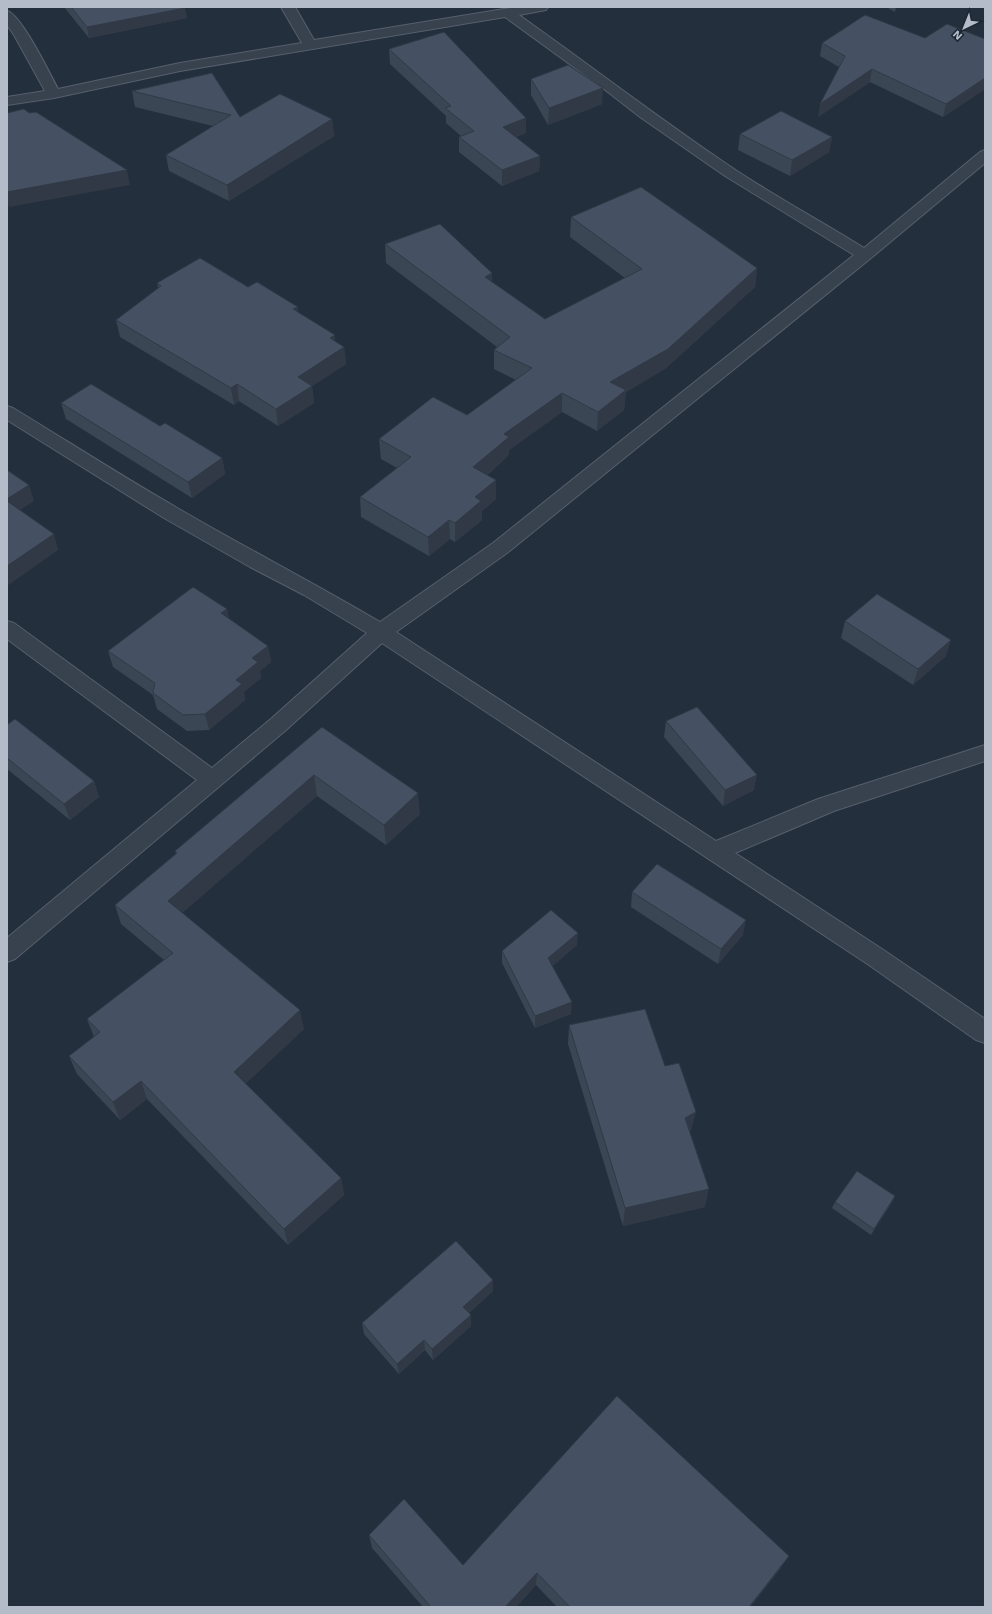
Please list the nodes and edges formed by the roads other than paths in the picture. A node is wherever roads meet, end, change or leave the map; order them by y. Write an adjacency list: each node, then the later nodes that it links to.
1 (288, 7): 5 (street)
2 (541, 7): 3 (street)
3 (509, 14): 5 (street); 9 (street)
4 (7, 15): 6 (street)
5 (310, 45): 6 (street)
6 (54, 94): 7 (street)
7 (7, 101)
8 (982, 161): 9 (street)
9 (865, 255): 12 (street)
10 (7, 412): 12 (street)
11 (7, 628): 14 (street)
12 (381, 632): 14 (street); 15 (street)
13 (985, 753): 15 (street)
14 (212, 780): 16 (street)
15 (715, 851): 17 (street)
16 (7, 952)
17 (985, 1032)

